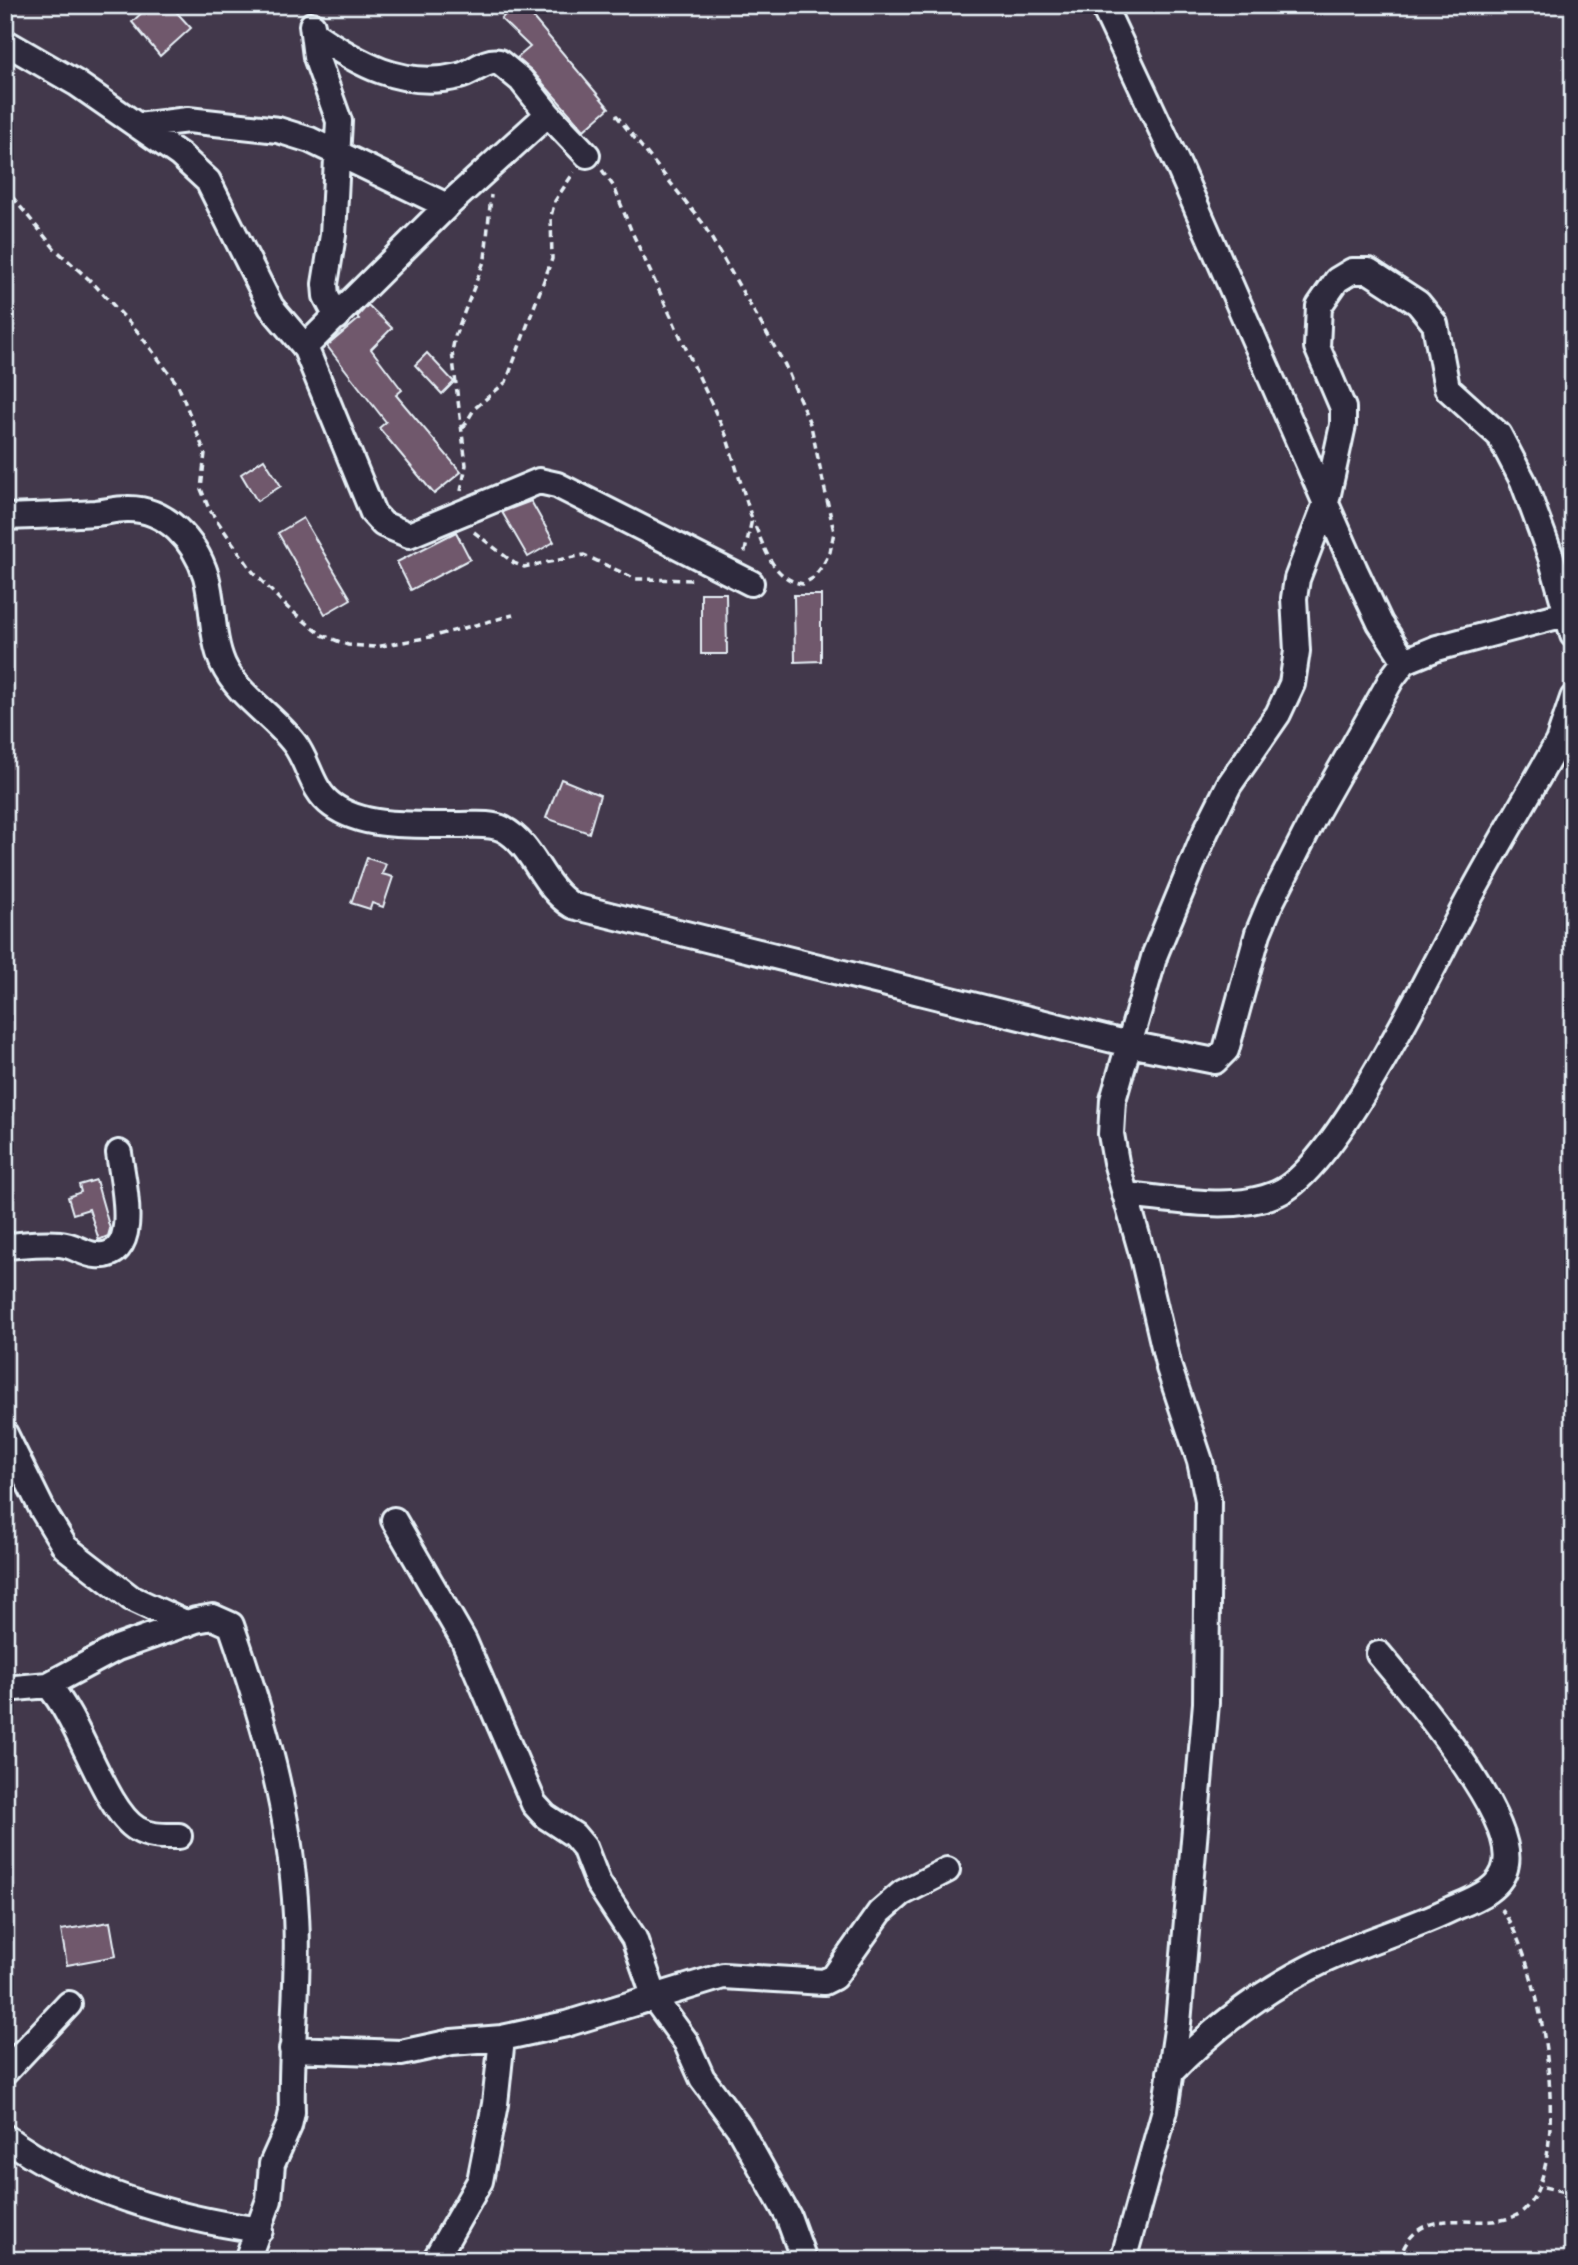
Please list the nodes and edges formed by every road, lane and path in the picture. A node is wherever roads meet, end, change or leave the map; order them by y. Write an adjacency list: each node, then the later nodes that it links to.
1 (1103, 5): 14 (street)
2 (5, 42): 5 (street)
3 (548, 114): 6 (street); 7 (street); 8 (street)
4 (616, 115): 17 (path)
5 (138, 126): 6 (street); 12 (street)
6 (339, 153): 10 (street); 11 (street)
7 (587, 155): 13 (path); 17 (path)
8 (493, 165): 10 (street); 13 (path)
9 (5, 188): 20 (path)
10 (447, 206): 11 (street)
11 (337, 317): 12 (street)
12 (305, 347): 16 (street)
13 (463, 428): 16 (path)
14 (1326, 503): 21 (street); 22 (street); 24 (street)
15 (5, 517): 24 (street)
16 (456, 517): 18 (path); 19 (street)
17 (752, 519): 19 (path)
18 (700, 579)
19 (744, 580)
20 (513, 615)
21 (1571, 624): 22 (street)
22 (1405, 661): 24 (street)
23 (1573, 698): 26 (street)
24 (1129, 1044): 26 (street)
25 (119, 1153): 27 (street)
26 (1125, 1195): 42 (street)
27 (5, 1246)
28 (5, 1434): 30 (street)
29 (394, 1520): 37 (street)
30 (187, 1624): 32 (street); 40 (street)
31 (1379, 1654): 36 (street)
32 (48, 1685): 33 (street); 34 (street)
33 (5, 1689)
34 (179, 1836)
35 (947, 1870): 37 (street)
36 (1487, 1892): 42 (street); 44 (path)
37 (654, 1998): 39 (street); 51 (street)
38 (69, 2004): 41 (street)
39 (502, 2038): 40 (street); 50 (street)
40 (292, 2049): 48 (street)
41 (5, 2072)
42 (1170, 2073): 52 (street)
43 (5, 2137): 48 (street)
44 (1552, 2165)
45 (1548, 2176): 46 (path)
46 (1544, 2187): 47 (path); 53 (path)
47 (1573, 2194)
48 (260, 2230): 49 (street)
49 (247, 2260)
50 (435, 2260)
51 (804, 2260)
52 (1123, 2260)
53 (1399, 2260)

